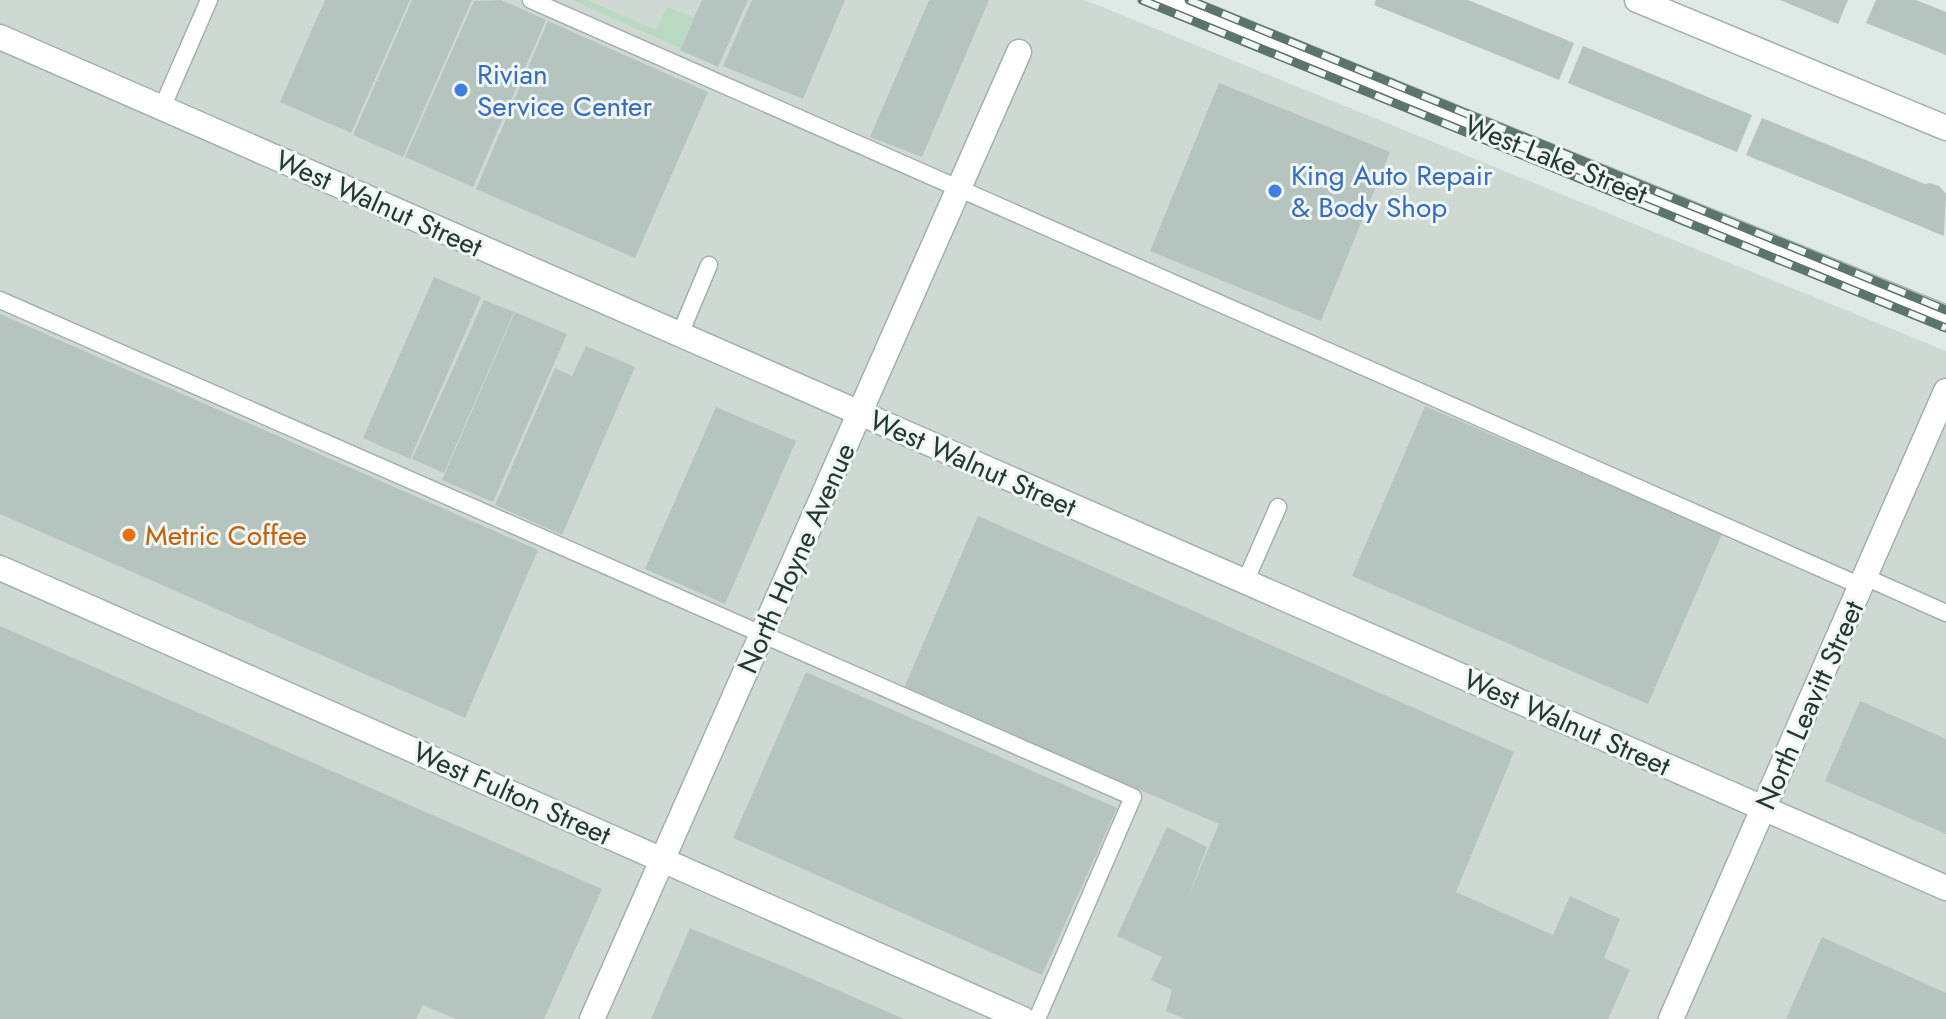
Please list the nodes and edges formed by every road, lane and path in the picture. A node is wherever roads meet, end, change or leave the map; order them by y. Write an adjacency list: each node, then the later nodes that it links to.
1 (209, 0): 7 (lane)
2 (531, 0): 9 (lane)
3 (1166, 0): 12 (street, West Lake Street)
4 (1637, 0): 8 (street)
5 (0, 37): 7 (street, West Walnut Street)
6 (1019, 52): 9 (street, North Hoyne Avenue)
7 (162, 108): 13 (street, West Walnut Street)
8 (1946, 128)
9 (959, 189): 15 (street, North Hoyne Avenue); 19 (lane)
10 (709, 265): 13 (lane)
11 (0, 300): 21 (lane)
12 (1946, 318)
13 (680, 334): 15 (street, West Walnut Street)
14 (1946, 391): 19 (street, North Leavitt Street)
15 (860, 413): 18 (street, West Walnut Street); 21 (street, North Hoyne Avenue)
16 (1278, 507): 18 (lane)
17 (0, 568): 23 (street, West Fulton Street)
18 (1245, 582): 22 (street, West Walnut Street)
19 (1863, 582): 20 (lane); 22 (street, North Leavitt Street)
20 (1946, 613)
21 (763, 633): 23 (street, North Hoyne Avenue); 27 (lane)
22 (1763, 808): 24 (street, West Walnut Street); 28 (street, North Leavitt Street)
23 (663, 860): 25 (street, North Hoyne Avenue); 26 (street, West Fulton Street)
24 (1946, 888)
25 (592, 1019)
26 (1023, 1019)
27 (1037, 1019)
28 (1671, 1019)

